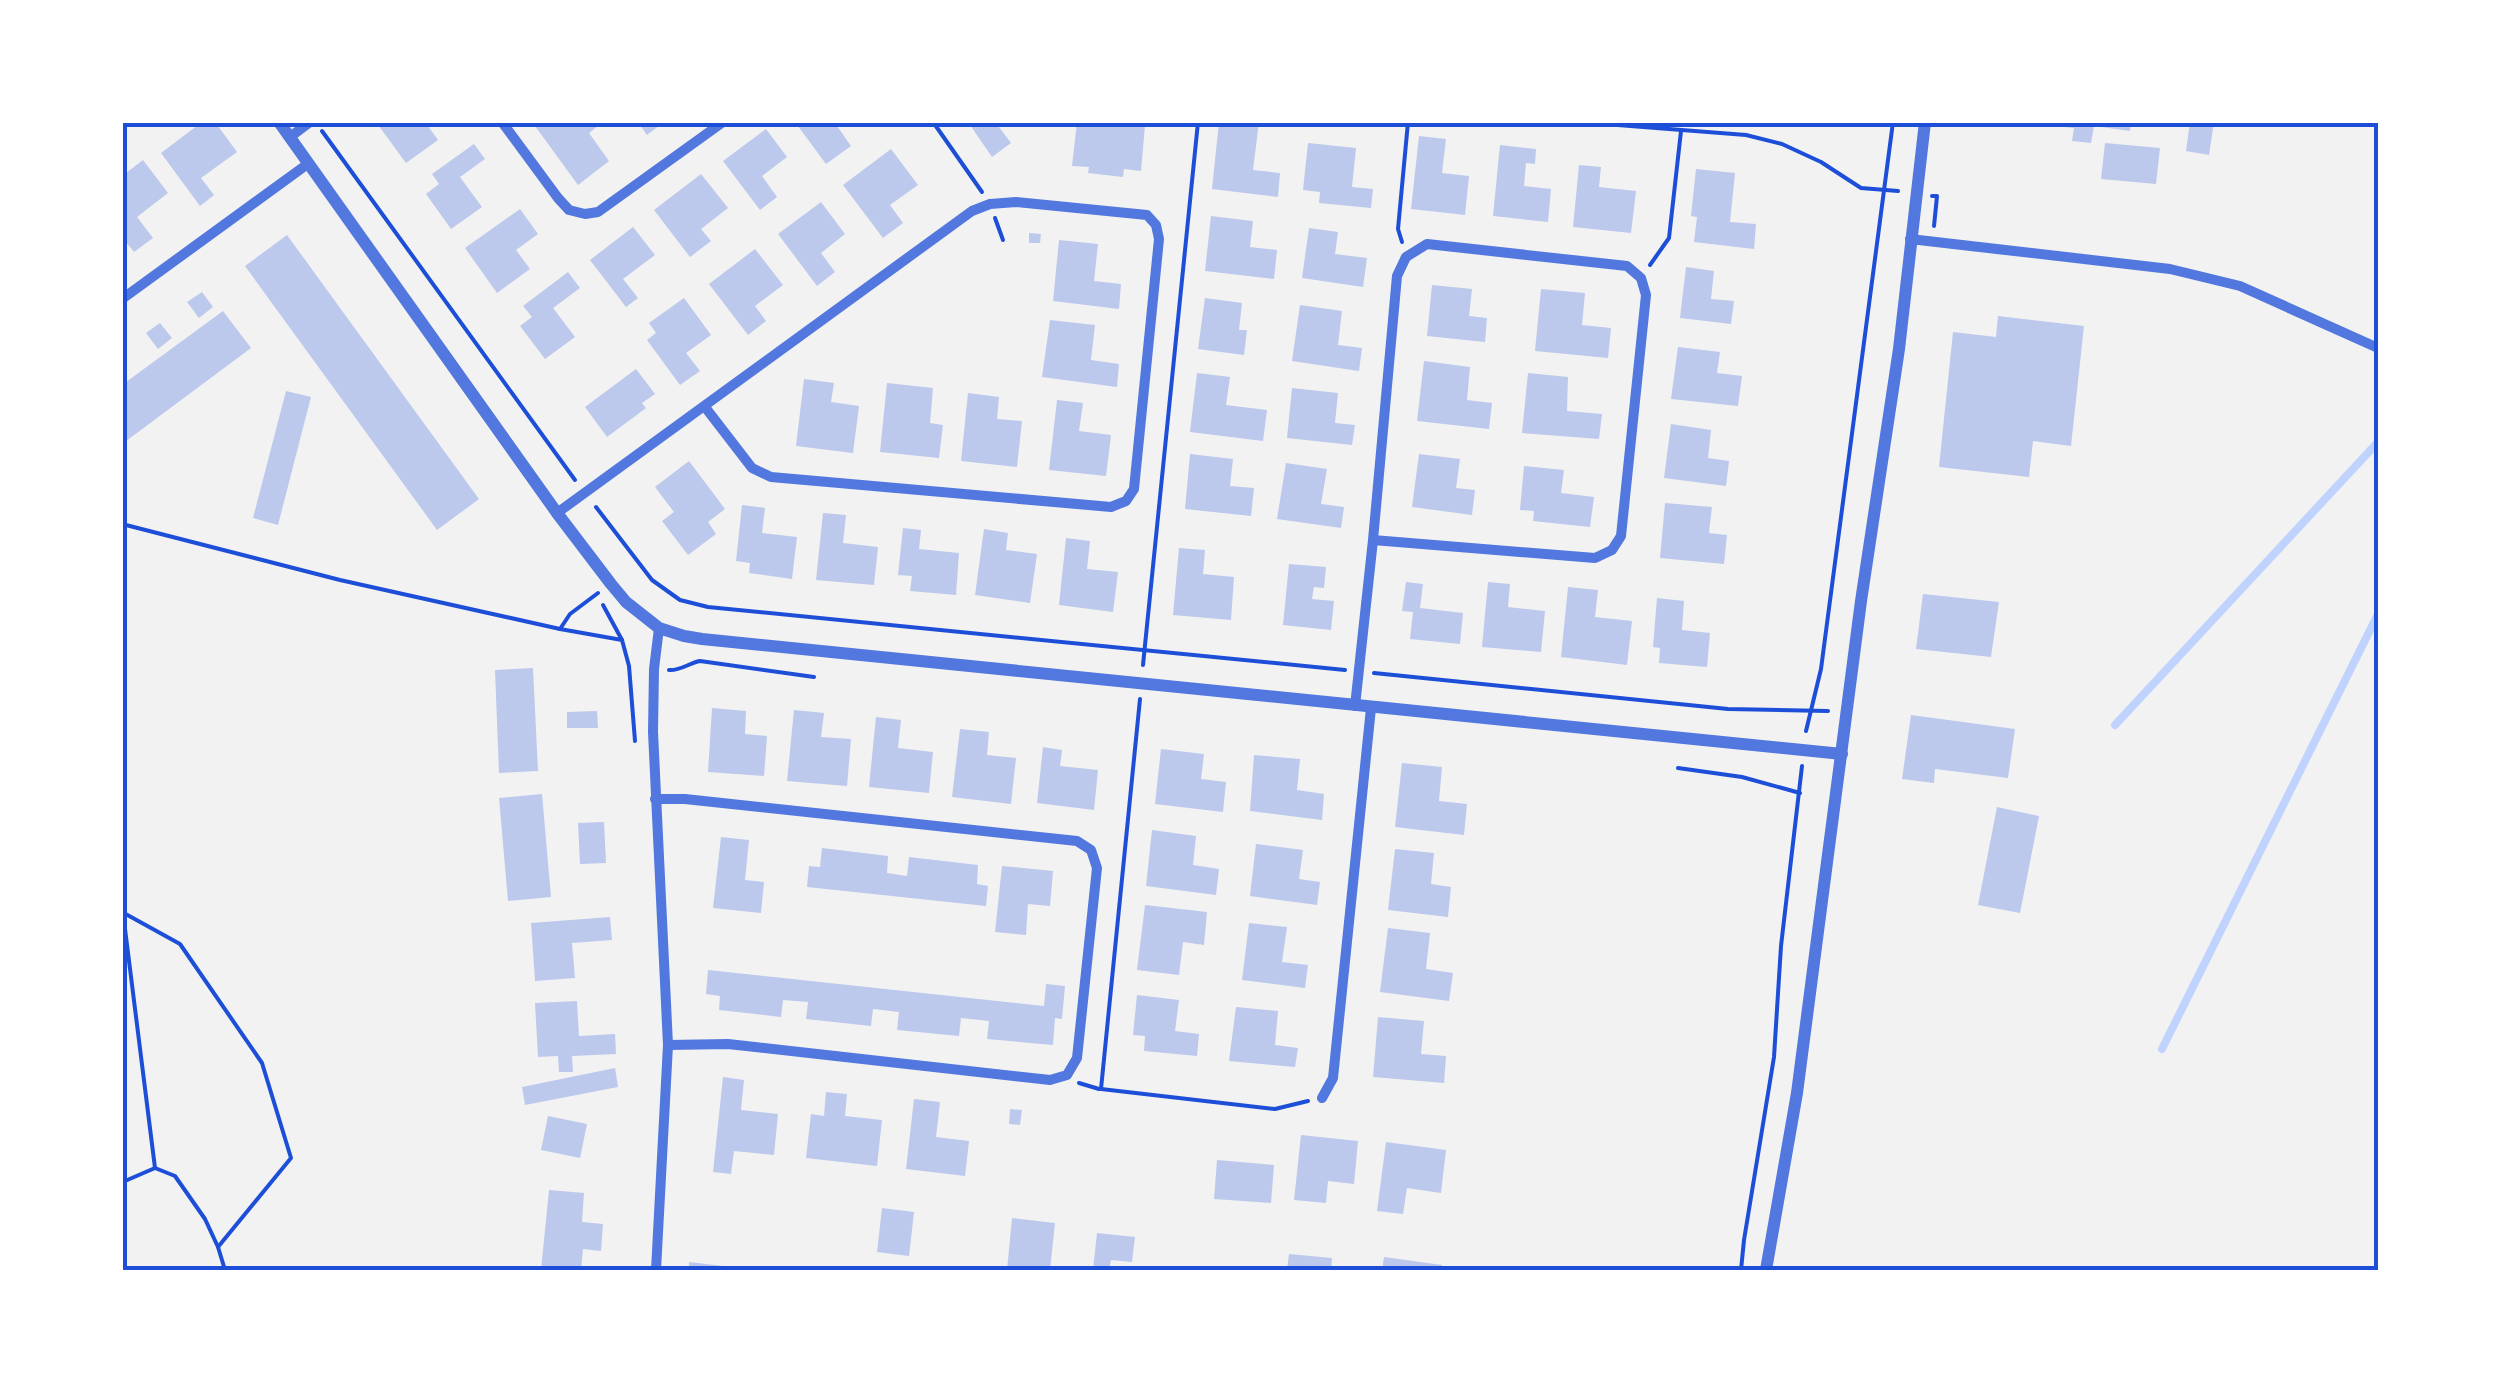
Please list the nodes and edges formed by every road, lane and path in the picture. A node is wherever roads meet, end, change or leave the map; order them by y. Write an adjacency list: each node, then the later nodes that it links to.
1 (280, 122): 15 (street)
2 (310, 122): 15 (street)
3 (502, 122): 4 (street)
4 (723, 122)
5 (933, 122): 19 (path)
6 (1198, 122): 35 (path)
7 (1408, 122): 22 (path)
8 (1579, 122): 12 (path)
9 (1711, 122): 13 (path)
10 (1893, 122): 17 (path)
11 (1925, 122): 18 (street)
12 (1681, 131): 13 (path); 23 (path)
13 (1718, 133): 17 (path)
14 (325, 135): 27 (path)
15 (290, 137): 16 (street)
16 (309, 163): 24 (street); 29 (street)
17 (1884, 189): 18 (path); 43 (path)
18 (1916, 194): 20 (street); 21 (path)
19 (990, 204): 26 (street); 26 (street)
20 (1910, 238): 21 (street); 47 (street)
21 (1933, 241): 25 (street)
22 (1406, 257): 23 (street); 31 (street)
23 (1641, 278): 31 (street)
24 (122, 299)
25 (2378, 348)
26 (705, 407): 29 (street)
27 (577, 482)
28 (593, 502): 35 (path)
29 (557, 513): 32 (street)
30 (122, 524): 33 (path)
31 (1373, 540): 38 (street)
32 (660, 628): 41 (street); 51 (street)
33 (560, 629): 34 (path); 34 (path)
34 (622, 640): 46 (path)
35 (1144, 650): 37 (path); 38 (path)
36 (676, 670): 39 (path)
37 (1143, 671)
38 (1360, 672): 41 (street); 43 (path)
39 (814, 677)
40 (1140, 699): 54 (path)
41 (1355, 706): 42 (street)
42 (1372, 708): 47 (street); 54 (street)
43 (1811, 711): 44 (path); 45 (path)
44 (1831, 711)
45 (1807, 727)
46 (635, 748)
47 (1842, 754): 61 (street)
48 (1678, 768): 50 (path)
49 (1802, 769): 50 (path)
50 (1800, 794): 60 (path)
51 (655, 799): 53 (street); 53 (street)
52 (123, 913): 55 (path); 57 (path)
53 (668, 1045): 59 (street)
54 (1322, 1098)
55 (154, 1168): 56 (path); 57 (path)
56 (122, 1185)
57 (218, 1247): 58 (path)
58 (225, 1270)
59 (656, 1270)
60 (1741, 1270)
61 (1766, 1270)

